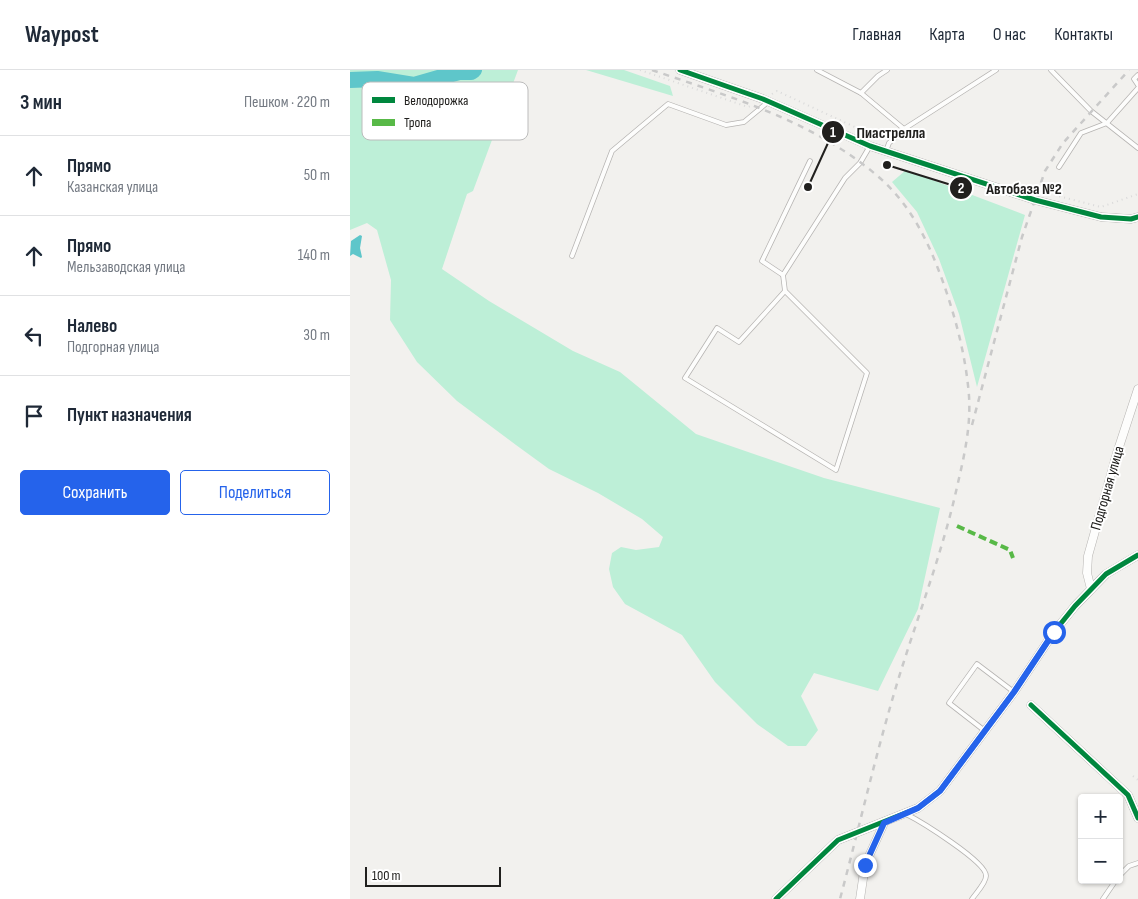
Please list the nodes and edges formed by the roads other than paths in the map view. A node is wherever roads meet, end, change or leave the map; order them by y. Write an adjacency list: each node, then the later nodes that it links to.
1 (680, 70): 11 (street)
2 (817, 70): 10 (lane)
3 (874, 70): 8 (lane)
4 (888, 70): 8 (lane)
5 (996, 70): 13 (lane)
6 (1051, 70): 12 (lane)
7 (1138, 75): 9 (lane)
8 (878, 76): 10 (lane)
9 (1138, 87): 12 (lane)
10 (860, 94): 13 (lane)
11 (768, 102): 14 (street); 20 (lane)
12 (1107, 124): 16 (lane); 18 (lane)
13 (904, 129): 15 (lane)
14 (870, 146): 15 (street); 21 (lane)
15 (887, 147): 19 (street)
16 (1138, 148)
17 (810, 162): 21 (lane)
18 (1059, 167)
19 (1138, 217)
20 (572, 256)
21 (783, 275): 22 (lane)
22 (785, 291): 22 (lane)
23 (1138, 389): 25 (street, Подгорная улица)
24 (1138, 555): 25 (street)
25 (1091, 589): 26 (street)
26 (1014, 692): 28 (street); 28 (lane)
27 (1031, 705): 30 (street)
28 (985, 731): 29 (street)
29 (906, 813): 31 (street); 37 (lane)
30 (1138, 818)
31 (884, 823): 35 (street); 36 (street)
32 (1138, 863): 33 (lane)
33 (1123, 872)
34 (1113, 884): 38 (lane)
35 (776, 899)
36 (860, 899)
37 (972, 899)
38 (1103, 899)

